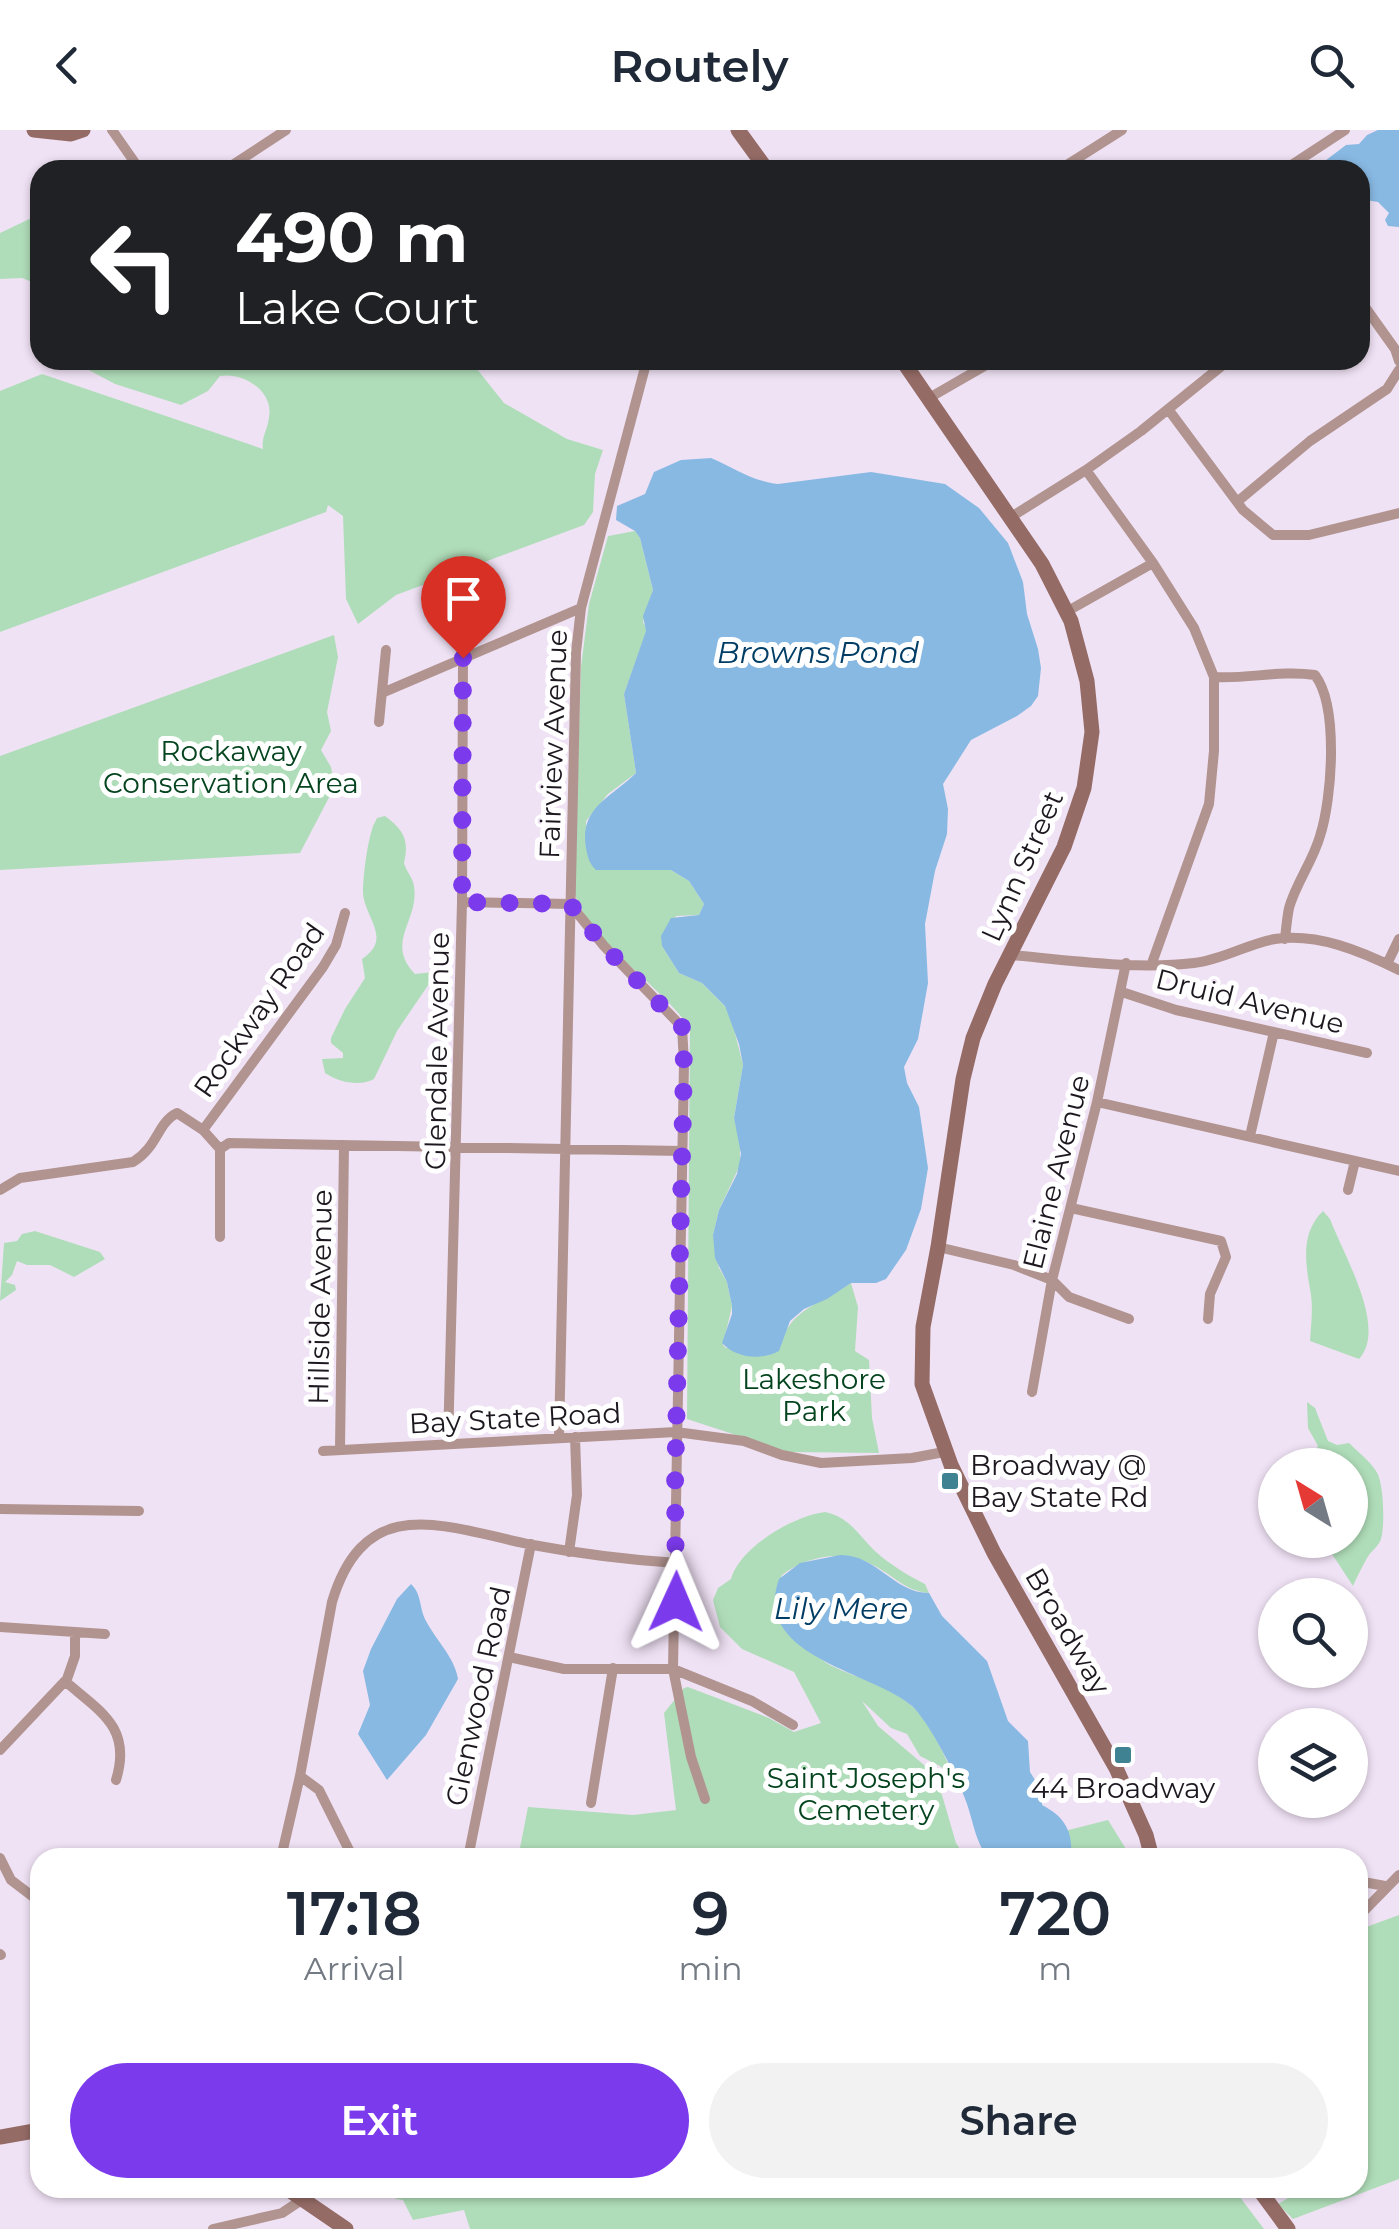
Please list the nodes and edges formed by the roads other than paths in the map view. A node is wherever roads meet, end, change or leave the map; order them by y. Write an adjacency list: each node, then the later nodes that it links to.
1 (34, 130): 2 (main road)
2 (83, 130)
3 (112, 130): 8 (street)
4 (286, 130): 9 (street)
5 (738, 130): 10 (main road)
6 (1122, 130): 11 (street)
7 (1345, 130): 12 (street)
8 (133, 160)
9 (240, 160)
10 (760, 160)
11 (1076, 160)
12 (1299, 160)
13 (1370, 314): 14 (street)
14 (1399, 362)
15 (645, 370): 27 (street, Fairview Avenue)
16 (909, 370): 20 (main road, Lynn Street)
17 (978, 370): 20 (street)
18 (1216, 370): 21 (street)
19 (1397, 375): 23 (street)
20 (929, 398): 25 (main road, Lynn Street)
21 (1168, 409): 22 (street); 23 (street)
22 (1086, 470): 25 (street); 26 (street)
23 (1237, 502): 24 (street)
24 (1399, 514)
25 (1010, 517): 28 (main road, Lynn Street)
26 (1153, 563): 28 (street); 31 (street)
27 (581, 608): 30 (street); 35 (street, Fairview Avenue)
28 (1066, 612): 39 (main road, Lynn Street)
29 (386, 650): 32 (street)
30 (463, 658): 32 (street); 34 (street, Glendale Avenue)
31 (1214, 677): 37 (street); 41 (street)
32 (382, 692): 33 (street)
33 (379, 722)
34 (462, 902): 35 (street); 51 (street, Glendale Avenue)
35 (570, 904): 52 (street, Fairview Avenue); 54 (street)
36 (346, 913): 48 (street, Rockway Road)
37 (1285, 939): 41 (street); 42 (street)
38 (1399, 939): 42 (street)
39 (1010, 955): 40 (street); 61 (main road, Lynn Street)
40 (1126, 963): 41 (street); 44 (street, Elaine Avenue)
41 (1152, 963)
42 (1388, 964): 43 (street)
43 (1399, 970)
44 (1122, 992): 45 (street, Druid Avenue); 47 (street, Elaine Avenue)
45 (1274, 1032): 46 (street, Druid Avenue); 49 (street)
46 (1368, 1053)
47 (1096, 1102): 49 (street); 59 (street, Elaine Avenue)
48 (203, 1130): 53 (street); 57 (street)
49 (1250, 1136): 55 (street)
50 (344, 1145): 51 (street); 53 (street); 71 (street, Hillside Avenue)
51 (458, 1147): 52 (street); 70 (street, Glendale Avenue)
52 (565, 1149): 54 (street); 69 (street, Fairview Avenue)
53 (220, 1150): 60 (street)
54 (682, 1151): 67 (street)
55 (1354, 1161): 56 (street); 58 (street)
56 (1399, 1171)
57 (0, 1190)
58 (1348, 1190)
59 (1071, 1208): 62 (street, Elaine Avenue); 63 (street)
60 (220, 1237)
61 (938, 1247): 62 (street); 66 (main road, Lynn Street)
62 (1052, 1280): 64 (street); 65 (street, Elaine Avenue)
63 (1208, 1318)
64 (1129, 1319)
65 (1032, 1392)
66 (938, 1430): 73 (main road, Broadway)
67 (676, 1432): 68 (street, Bay State Road); 73 (street, Bay State Road); 78 (street)
68 (576, 1437): 69 (street, Bay State Road); 77 (street)
69 (560, 1438): 70 (street, Bay State Road)
70 (448, 1444): 71 (street, Bay State Road)
71 (340, 1450): 72 (street, Bay State Road)
72 (322, 1451)
73 (944, 1452): 95 (main road, Broadway)
74 (0, 1509): 75 (street)
75 (139, 1511)
76 (531, 1544): 77 (street); 82 (street, Glenwood Road); 88 (street)
77 (569, 1552): 78 (street)
78 (677, 1563): 84 (street)
79 (0, 1628): 80 (street)
80 (75, 1633): 81 (street); 85 (street)
81 (105, 1634)
82 (509, 1658): 83 (street); 94 (street, Glenwood Road)
83 (613, 1668): 84 (street); 91 (street)
84 (673, 1669): 86 (street); 90 (street)
85 (66, 1682): 87 (street); 89 (street)
86 (793, 1724)
87 (0, 1750)
88 (300, 1776): 92 (street); 93 (street)
89 (116, 1780)
90 (705, 1799)
91 (591, 1803)
92 (283, 1848)
93 (348, 1848)
94 (470, 1848)
95 (1150, 1848)
96 (0, 1858): 100 (street)
97 (1399, 1874): 99 (street)
98 (1368, 1883): 99 (street)
99 (1385, 1886): 101 (street)
100 (30, 1894)
101 (1368, 1906)
102 (30, 2131): 103 (main road)
103 (0, 2136)
104 (1265, 2198): 108 (main road)
105 (303, 2199): 106 (street); 107 (main road)
106 (213, 2229)
107 (346, 2229)
108 (1288, 2229)

